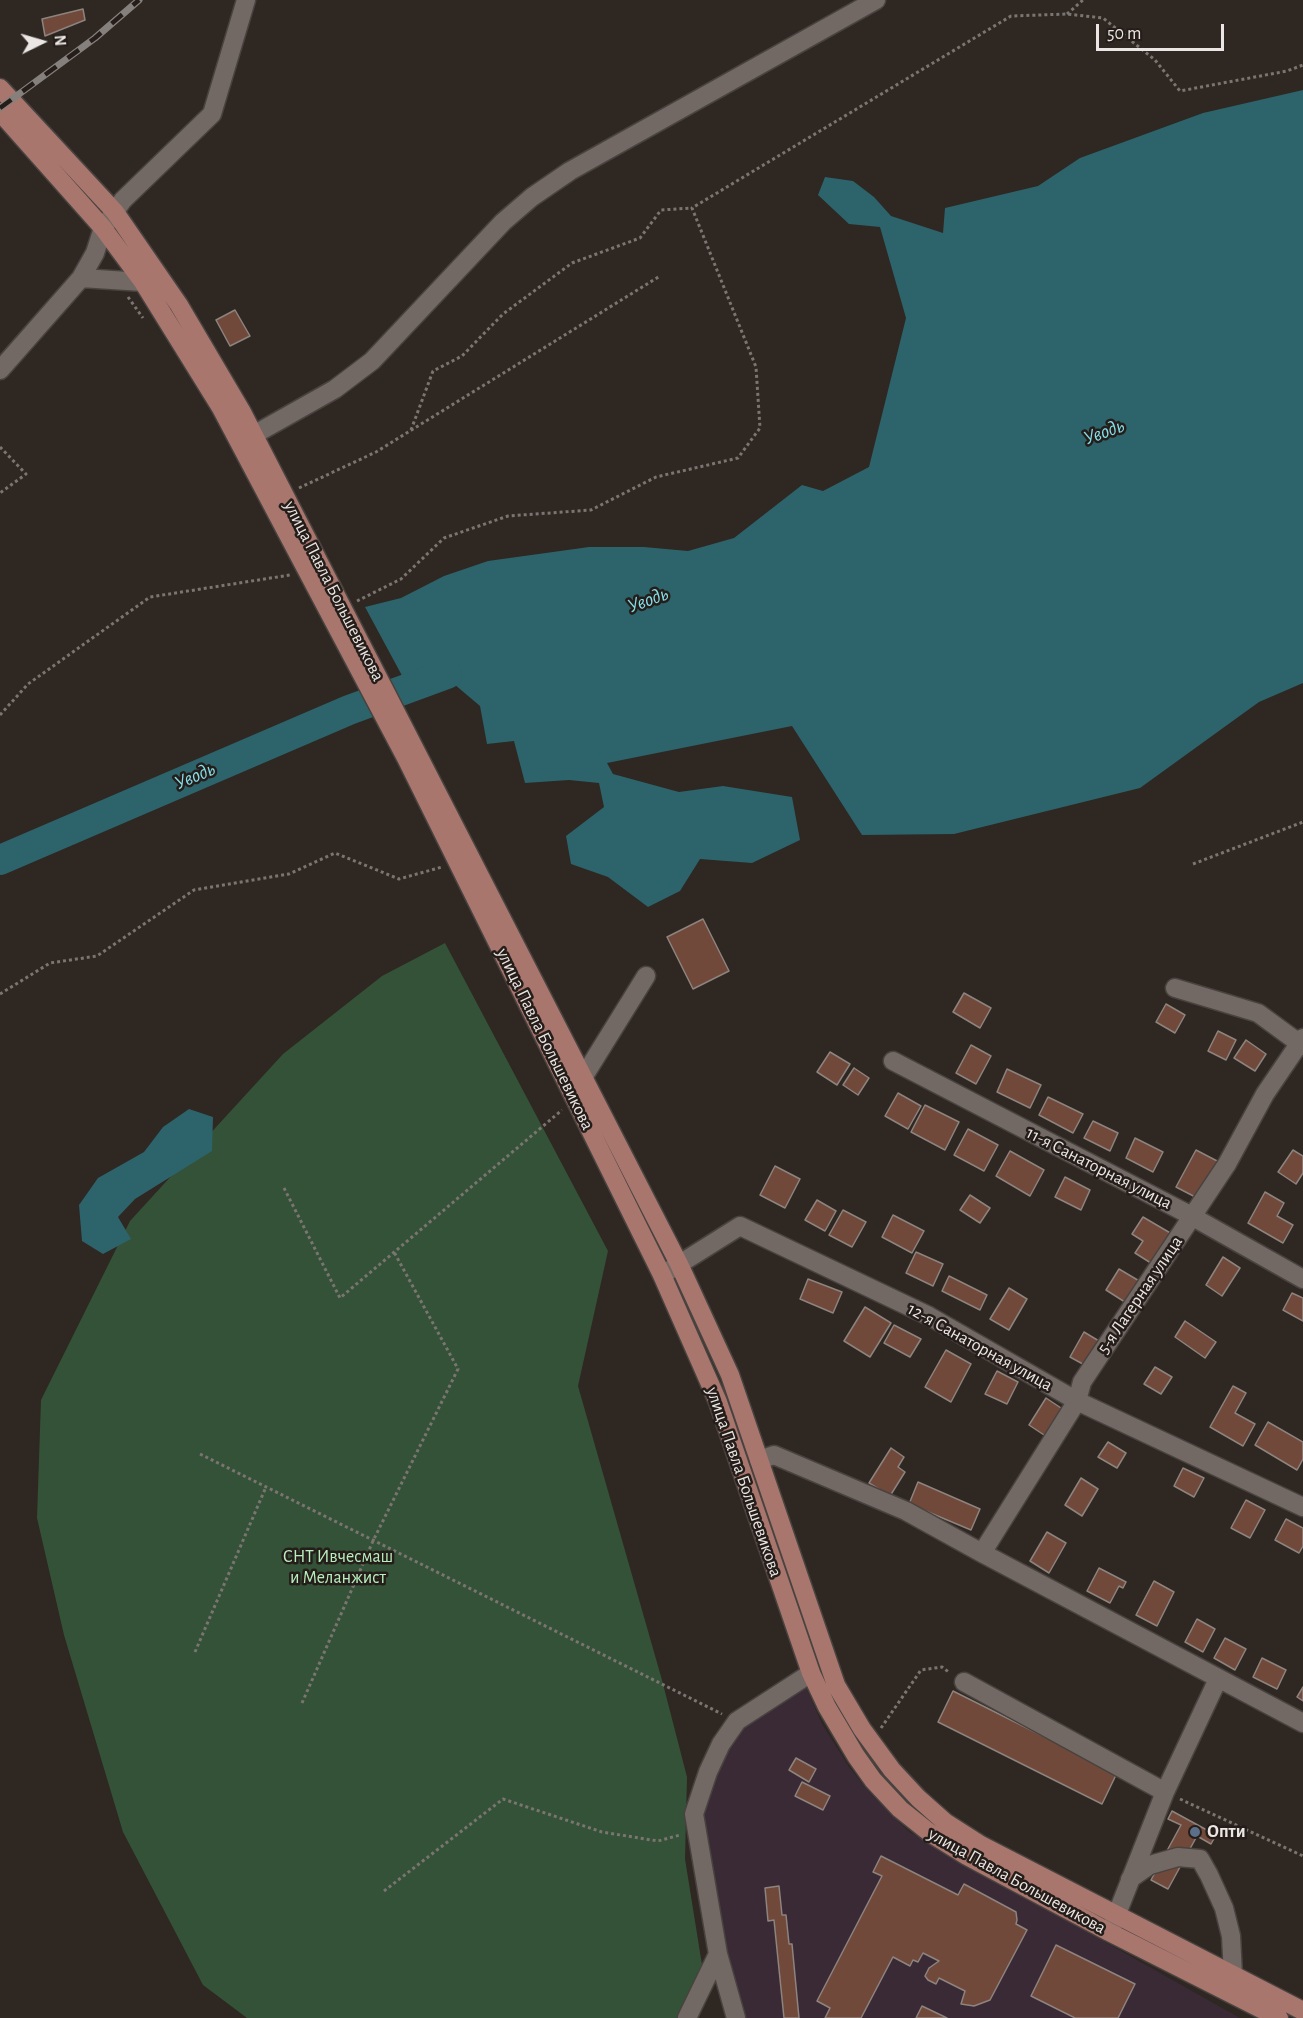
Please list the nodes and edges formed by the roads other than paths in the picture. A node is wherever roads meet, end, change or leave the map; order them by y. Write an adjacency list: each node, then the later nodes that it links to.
1 (246, 0): 5 (street)
2 (876, 0): 10 (street)
3 (0, 88): 5 (main road, улица Павла Большевикова)
4 (0, 112): 6 (main road, улица Павла Большевикова)
5 (115, 212): 6 (street); 10 (main road, улица Павла Большевикова)
6 (103, 228): 7 (street); 8 (main road, улица Павла Большевикова)
7 (81, 279): 8 (street); 9 (street)
8 (143, 282): 10 (main road, улица Павла Большевикова)
9 (0, 370)
10 (246, 439): 11 (main road, улица Павла Большевикова)
11 (411, 754): 16 (main road, улица Павла Большевикова); 19 (main road, улица Павла Большевикова)
12 (646, 976): 16 (street)
13 (1175, 988): 14 (street)
14 (1302, 1042): 17 (street, 5-я Лагерная улица)
15 (893, 1061): 17 (street, 11-я Санаторная улица)
16 (584, 1077): 18 (main road, улица Павла Большевикова)
17 (1193, 1217): 20 (street, 11-я Санаторная улица); 21 (street, 5-я Лагерная улица)
18 (680, 1264): 19 (street, 12-я Санаторная улица); 21 (street, 12-я Санаторная улица); 22 (main road, улица Павла Большевикова)
19 (662, 1275): 25 (main road, улица Павла Большевикова)
20 (1303, 1279)
21 (1077, 1401): 23 (street, 12-я Санаторная улица); 24 (street, 5-я Лагерная улица)
22 (759, 1460): 24 (street, улица Павла Большевикова); 31 (main road, улица Павла Большевикова)
23 (1303, 1507)
24 (982, 1553): 26 (street, улица Павла Большевикова)
25 (811, 1673): 32 (main road, улица Павла Большевикова); 33 (street)
26 (1218, 1679): 28 (street, улица Павла Большевикова); 29 (street)
27 (964, 1682): 29 (street)
28 (1303, 1722)
29 (1165, 1792): 30 (street)
30 (1130, 1879): 31 (street); 34 (street)
31 (1116, 1915): 32 (street); 34 (main road, улица Павла Большевикова)
32 (1109, 1932): 38 (main road, улица Павла Большевикова)
33 (718, 1954): 36 (street); 37 (street)
34 (1233, 1975): 35 (main road, улица Павла Большевикова)
35 (1303, 2011)
36 (687, 2018)
37 (736, 2018)
38 (1279, 2018)

